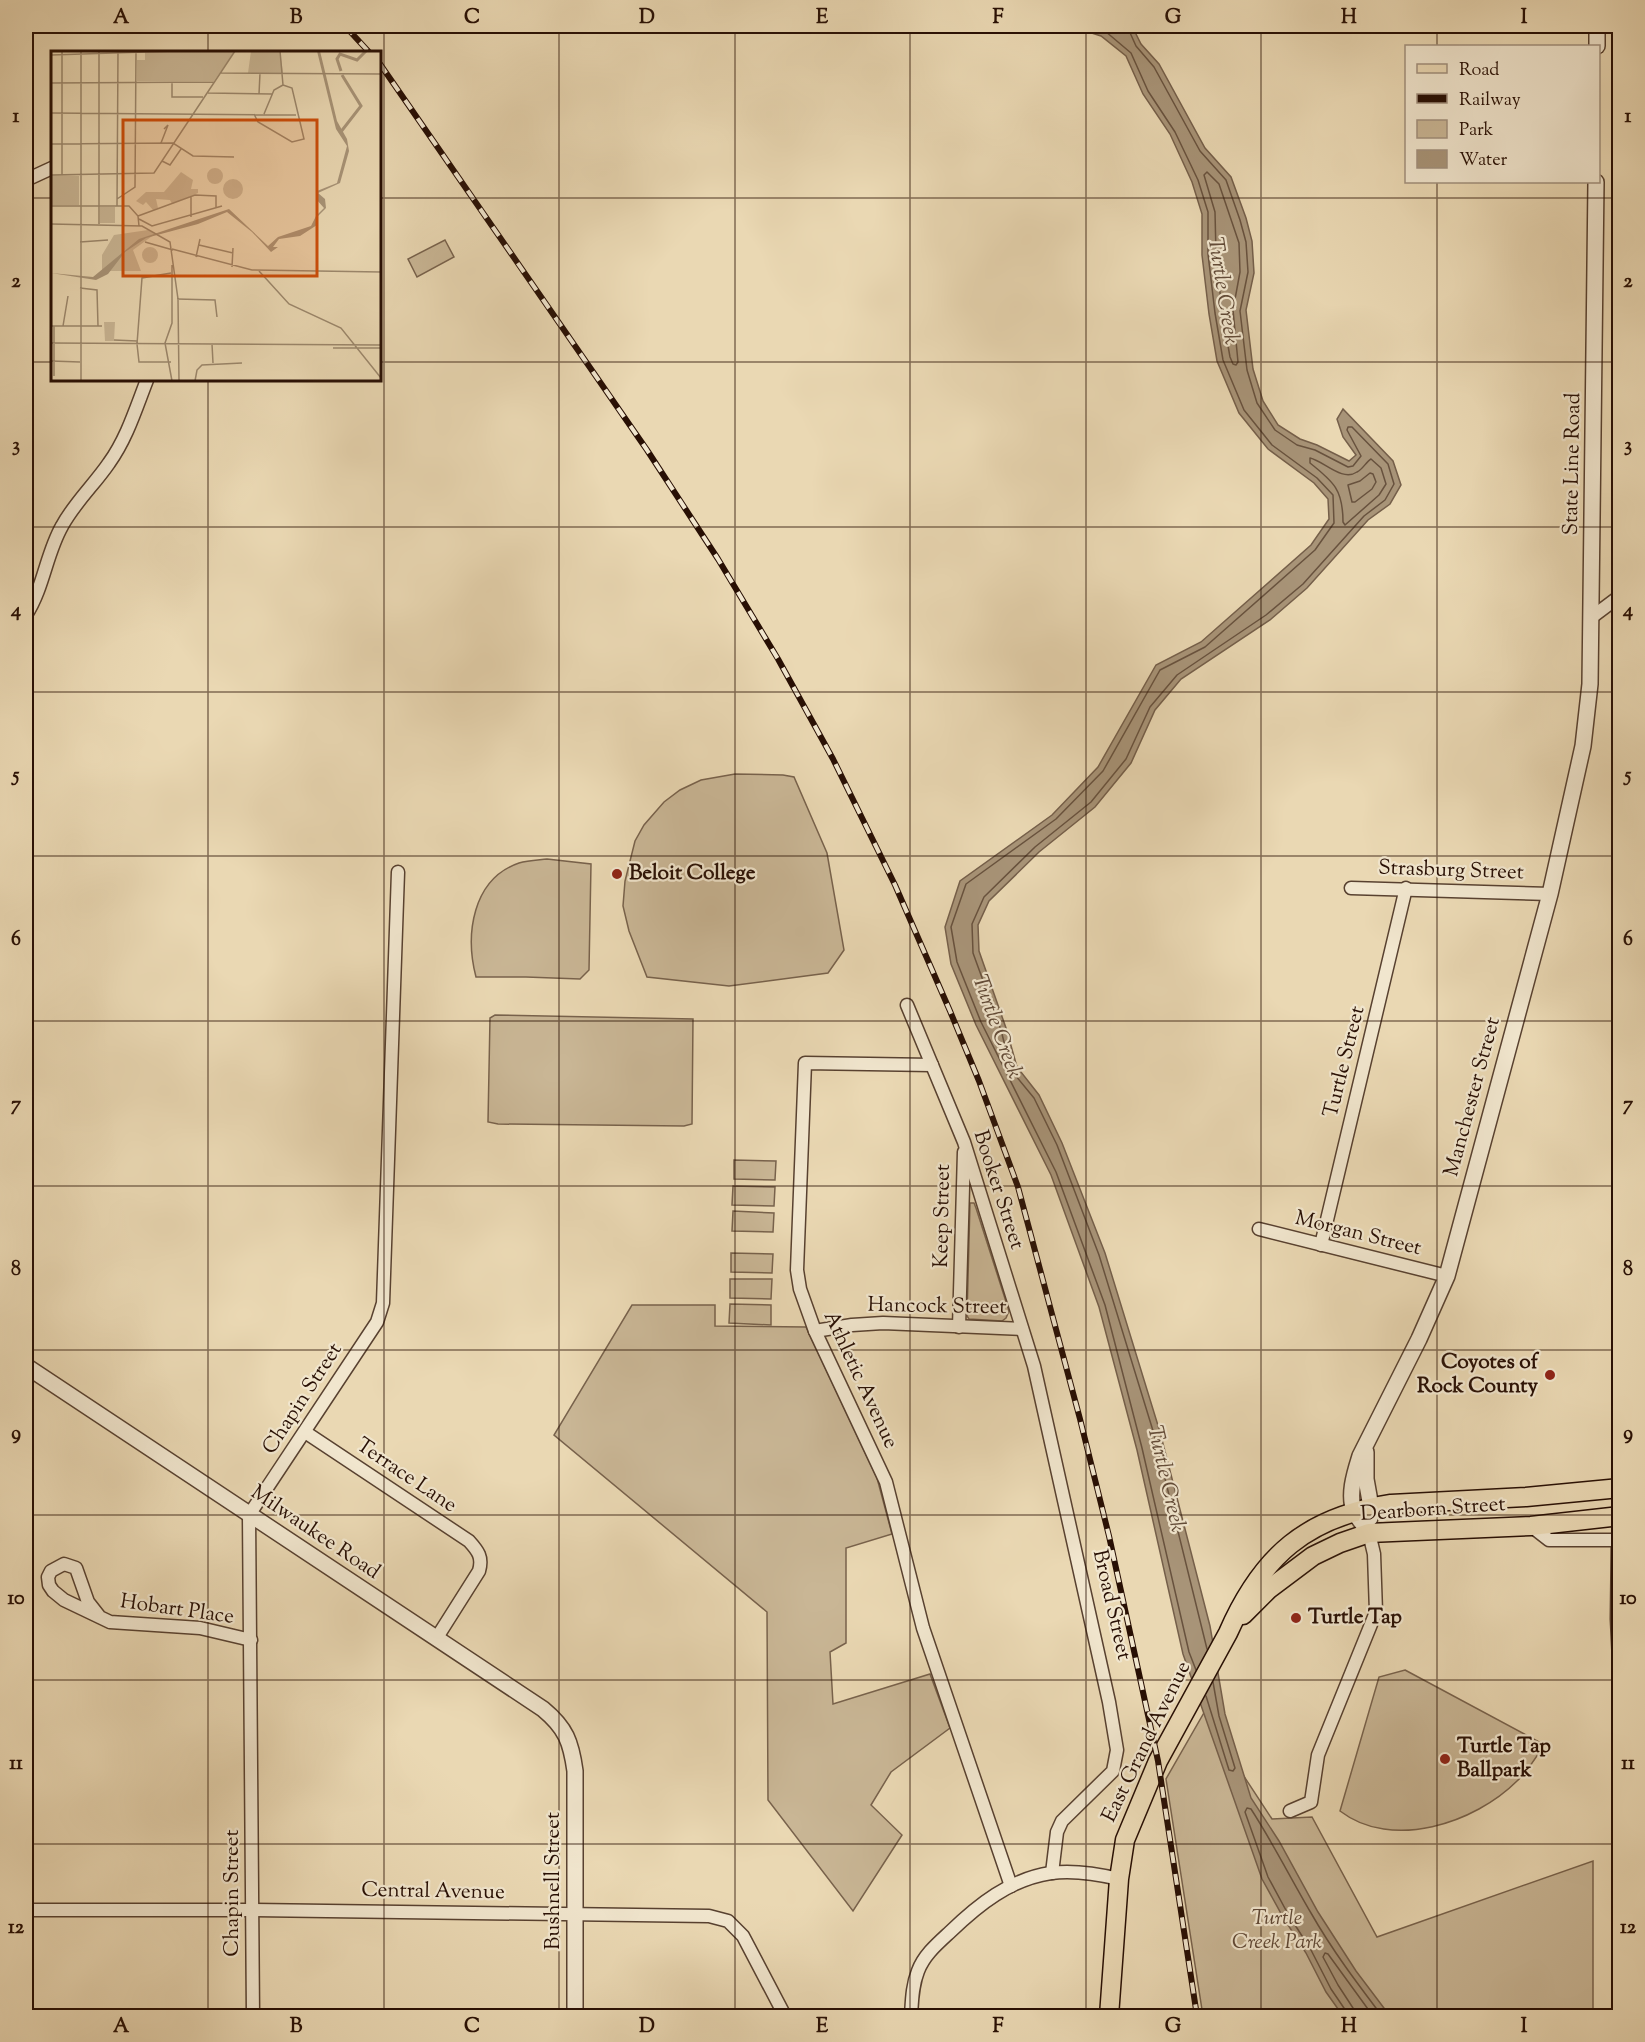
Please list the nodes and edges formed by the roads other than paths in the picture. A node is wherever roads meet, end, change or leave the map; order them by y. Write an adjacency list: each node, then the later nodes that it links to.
1 (1597, 26): 2 (street)
2 (1597, 45)
3 (51, 168): 4 (street)
4 (26, 180)
5 (1596, 183): 9 (street, State Line Road)
6 (147, 381): 8 (street)
7 (1620, 596): 9 (street)
8 (26, 615)
9 (1592, 617): 10 (street, State Line Road)
10 (1582, 746): 14 (street, Manchester Street)
11 (398, 872): 25 (street, Chapin Street)
12 (1351, 888): 13 (street, Strasburg Street)
13 (1407, 888): 14 (street, Strasburg Street); 19 (street, Turtle Street)
14 (1550, 894): 20 (street, Manchester Street)
15 (907, 1005): 16 (street)
16 (932, 1065): 17 (street, Booker Street); 23 (street, Athletic Avenue)
17 (964, 1142): 21 (street, Keep Street); 22 (street, Booker Street)
18 (1259, 1229): 19 (street, Morgan Street)
19 (1321, 1245): 20 (street, Morgan Street)
20 (1447, 1276): 27 (street, Manchester Street)
21 (959, 1327): 22 (street, Hancock Street); 23 (street, Hancock Street)
22 (1022, 1329): 40 (street, Broad Street)
23 (816, 1331): 42 (street, Athletic Avenue)
24 (26, 1366): 28 (street, Milwaukee Road)
25 (305, 1432): 28 (street, Chapin Street); 35 (street, Terrace Lane)
26 (1620, 1488): 27 (main road, Dearborn Street)
27 (1363, 1509): 31 (street, Manchester Street); 34 (main road, Dearborn Street)
28 (249, 1515): 35 (street, Milwaukee Road); 36 (street, Chapin Street)
29 (1620, 1516): 30 (main road, Dearborn Street)
30 (1531, 1526): 31 (main road, Dearborn Street); 32 (street)
31 (1369, 1533): 34 (main road, Dearborn Street); 39 (street)
32 (1619, 1540): 37 (street)
33 (99, 1616): 33 (street, Hobart Place); 36 (street, Hobart Place)
34 (1228, 1632): 41 (main road, East Grand Avenue)
35 (436, 1638): 38 (street, Milwaukee Road)
36 (251, 1640): 44 (street, Chapin Street)
37 (1620, 1682)
38 (571, 1746): 45 (street, Bushnell Street)
39 (1290, 1811)
40 (1052, 1873): 41 (street); 42 (street)
41 (1119, 1879): 50 (main road)
42 (1011, 1886): 49 (street)
43 (26, 1910): 44 (street, Central Avenue)
44 (253, 1910): 45 (street, Central Avenue); 46 (street, Chapin Street)
45 (575, 1913): 47 (street, Bushnell Street); 48 (street, Central Avenue)
46 (253, 2016)
47 (575, 2016)
48 (785, 2016)
49 (911, 2016)
50 (1109, 2016)

